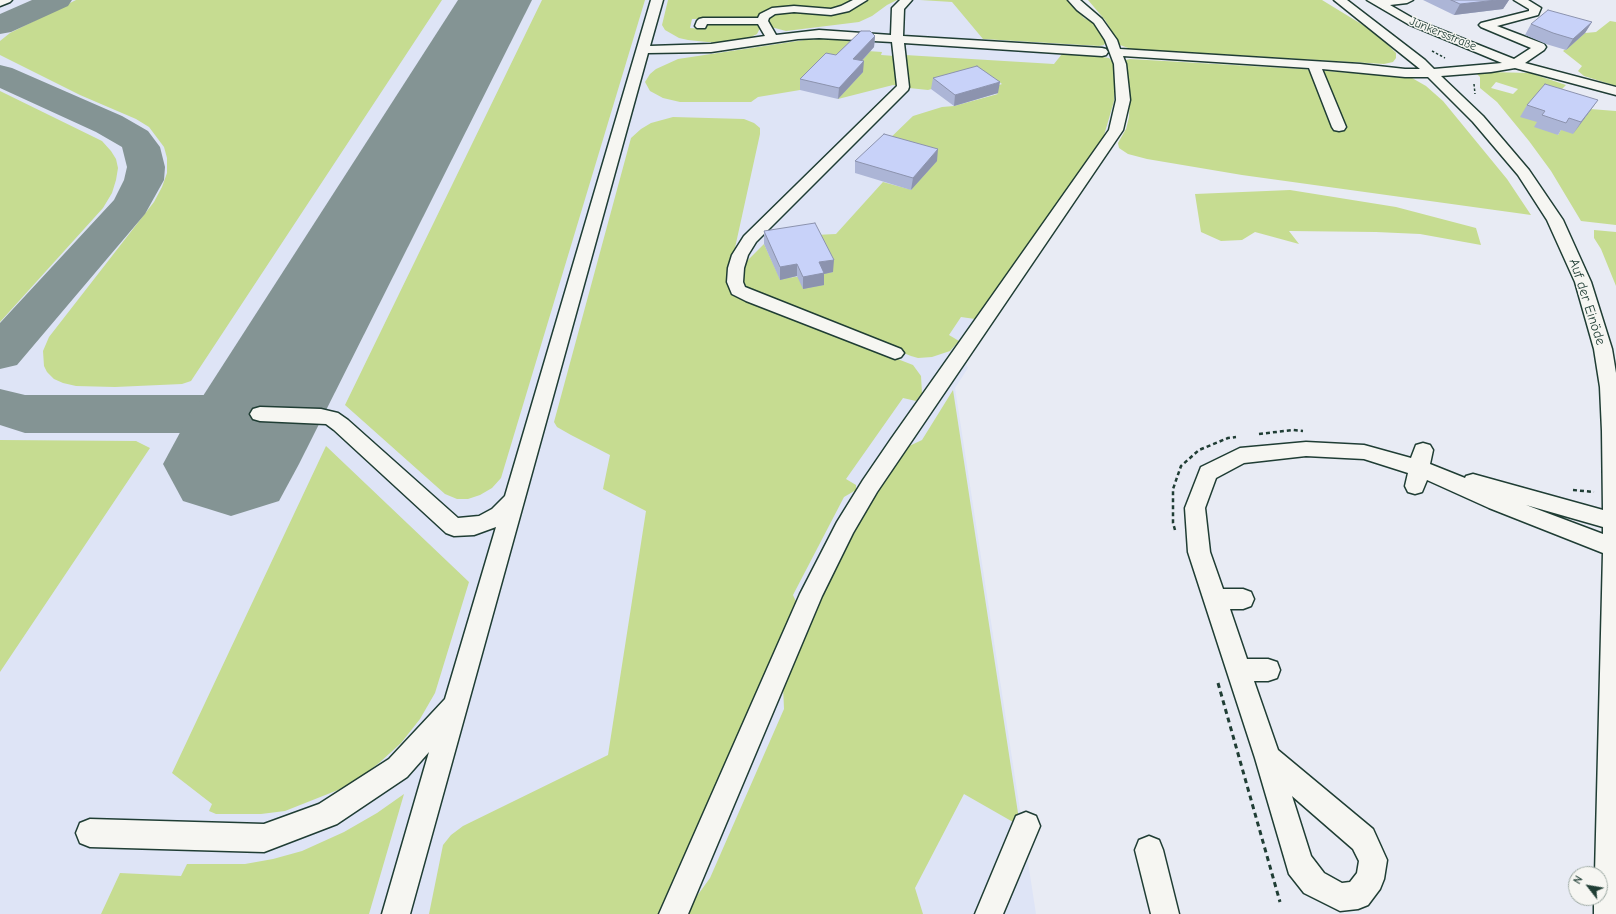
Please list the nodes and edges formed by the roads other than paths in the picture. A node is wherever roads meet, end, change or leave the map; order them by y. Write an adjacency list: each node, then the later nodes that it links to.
1 (6, 0): 9 (street)
2 (657, 0): 15 (street)
3 (861, 0): 11 (street)
4 (906, 0): 13 (street)
5 (1074, 0): 16 (street)
6 (1340, 0): 19 (street, Auf der Einöde)
7 (1407, 0): 10 (street)
8 (1520, 0): 17 (street)
9 (0, 2)
10 (1375, 2): 17 (street, Junkersstraße)
11 (762, 21): 12 (street); 14 (street)
12 (701, 26)
13 (896, 38): 14 (street, Junkersstraße); 16 (street, Junkersstraße); 22 (street)
14 (772, 39): 15 (street, Junkersstraße)
15 (643, 50): 25 (street)
16 (1109, 52): 18 (street, Junkersstraße); 38 (street)
17 (1515, 64): 19 (street, Junkersstraße); 20 (street, Junkersstraße)
18 (1314, 65): 19 (street, Junkersstraße); 21 (street)
19 (1427, 68): 26 (street, Auf der Einöde)
20 (1616, 91)
21 (1339, 127)
22 (894, 353)
23 (260, 414): 25 (street)
24 (1442, 477): 26 (street); 27 (street); 28 (street)
25 (513, 501): 32 (street)
26 (1614, 521): 27 (street, Auf der Einöde)
27 (1614, 548): 41 (street, Auf der Einöde)
28 (1215, 599): 29 (street); 30 (street)
29 (1243, 599)
30 (1239, 670): 31 (street); 33 (street)
31 (1268, 670)
32 (454, 705): 35 (street); 37 (street)
33 (1268, 758): 33 (street)
34 (1026, 826): 39 (street)
35 (90, 832)
36 (1149, 850): 40 (street)
37 (396, 914)
38 (673, 914)
39 (989, 914)
40 (1165, 914)
41 (1608, 914)

